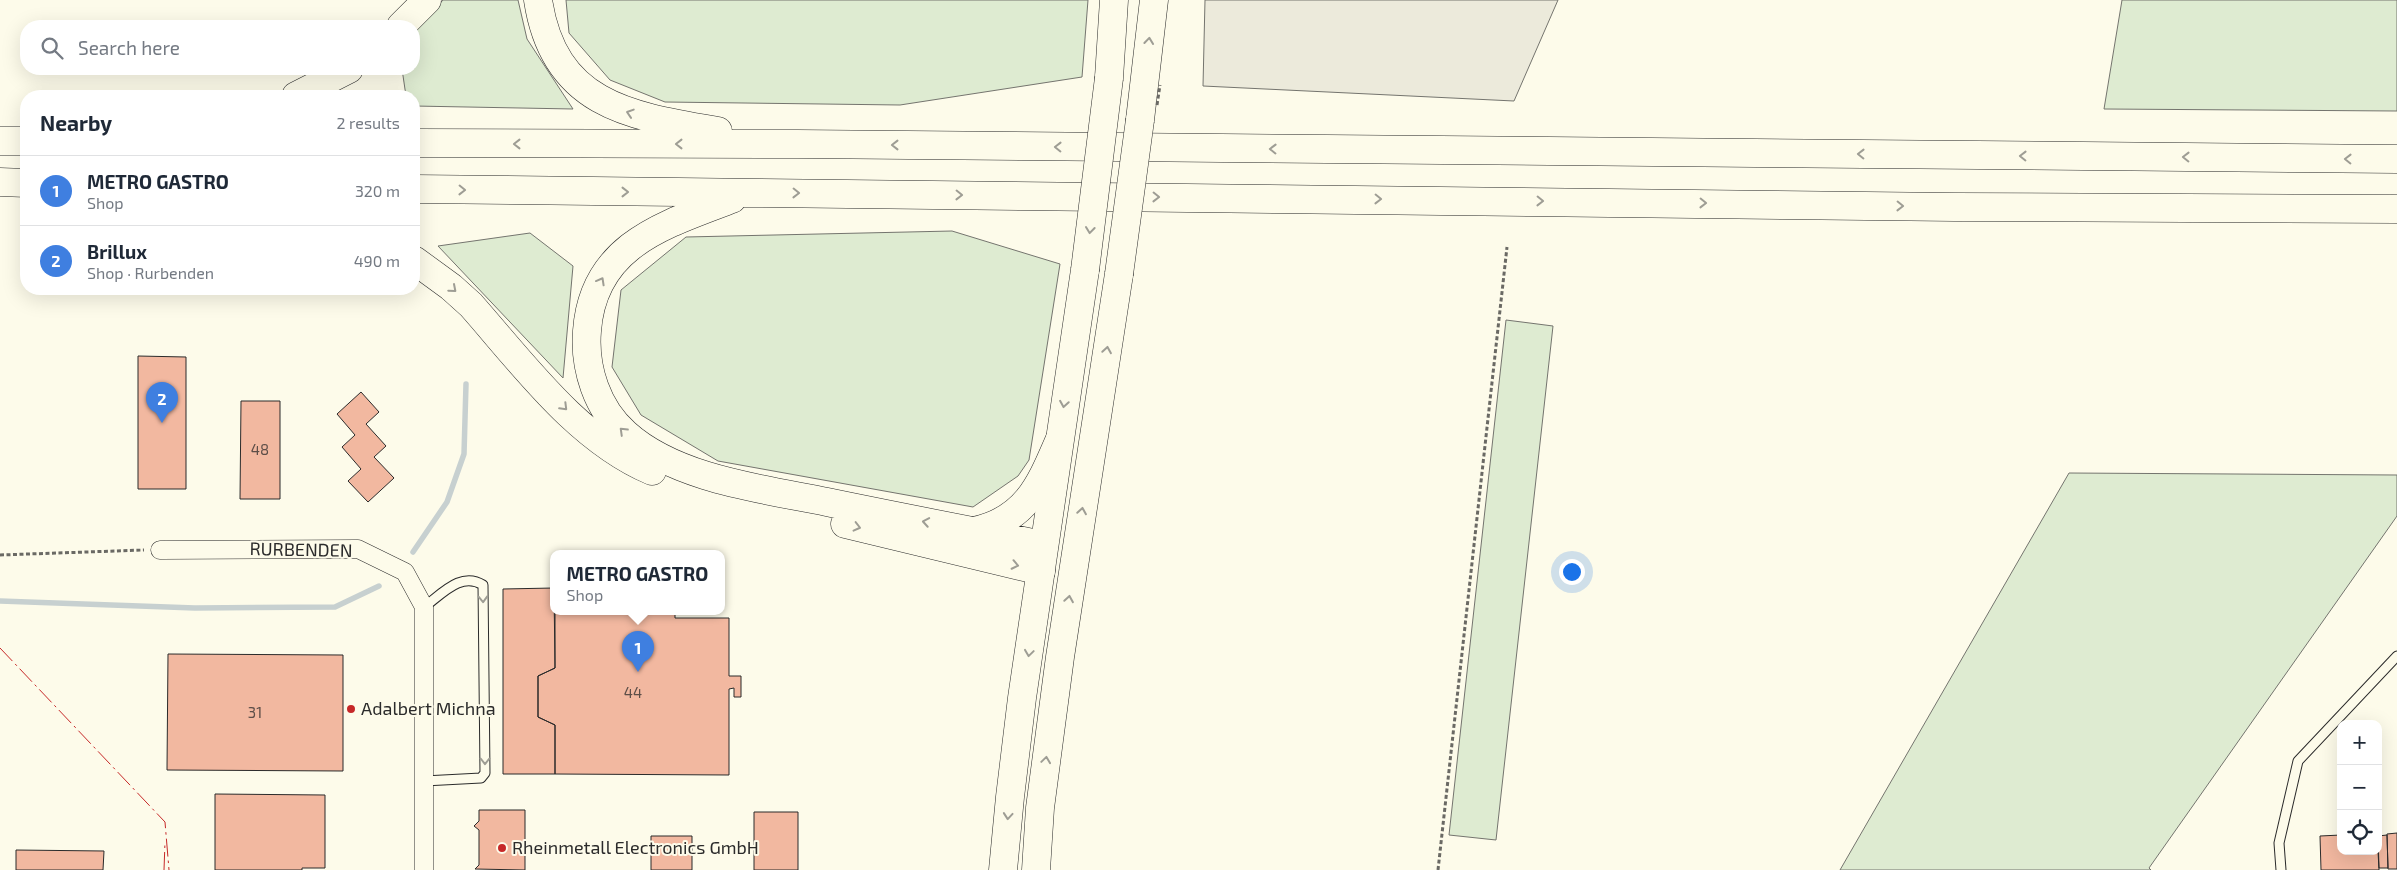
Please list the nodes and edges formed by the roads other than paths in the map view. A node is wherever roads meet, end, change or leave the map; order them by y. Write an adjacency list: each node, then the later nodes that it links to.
1 (427, 0): 5 (main road)
2 (538, 0): 11 (main road, one-way to 2)
3 (1114, 0): 19 (main road, one-way to 19, bridge)
4 (1154, 0): 23 (main road, one-way to 4, bridge)
5 (407, 20)
6 (337, 75): 7 (main road)
7 (308, 90)
8 (0, 141): 9 (main road)
9 (20, 141)
10 (420, 143): 11 (main road, one-way to 10)
11 (798, 144): 12 (main road, one-way to 11)
12 (2397, 159)
13 (0, 182): 14 (main road)
14 (20, 183)
15 (420, 189): 16 (main road, one-way to 16)
16 (748, 193): 17 (main road, one-way to 17); 20 (main road, one-way to 16)
17 (2397, 209)
18 (420, 264): 22 (main road, one-way to 22)
19 (1059, 441): 20 (main road); 22 (main road)
20 (974, 531): 22 (main road)
21 (160, 550): 24 (street, RURBENDEN)
22 (1043, 558): 23 (main road); 28 (main road, one-way to 28)
23 (1074, 559): 29 (main road, one-way to 23)
24 (424, 607): 26 (street, RURBENDEN); 26 (lane, one-way to 26)
25 (2397, 656): 30 (lane)
26 (424, 781): 27 (street, RURBENDEN)
27 (424, 870)
28 (1003, 870)
29 (1036, 870)
30 (2281, 870)

